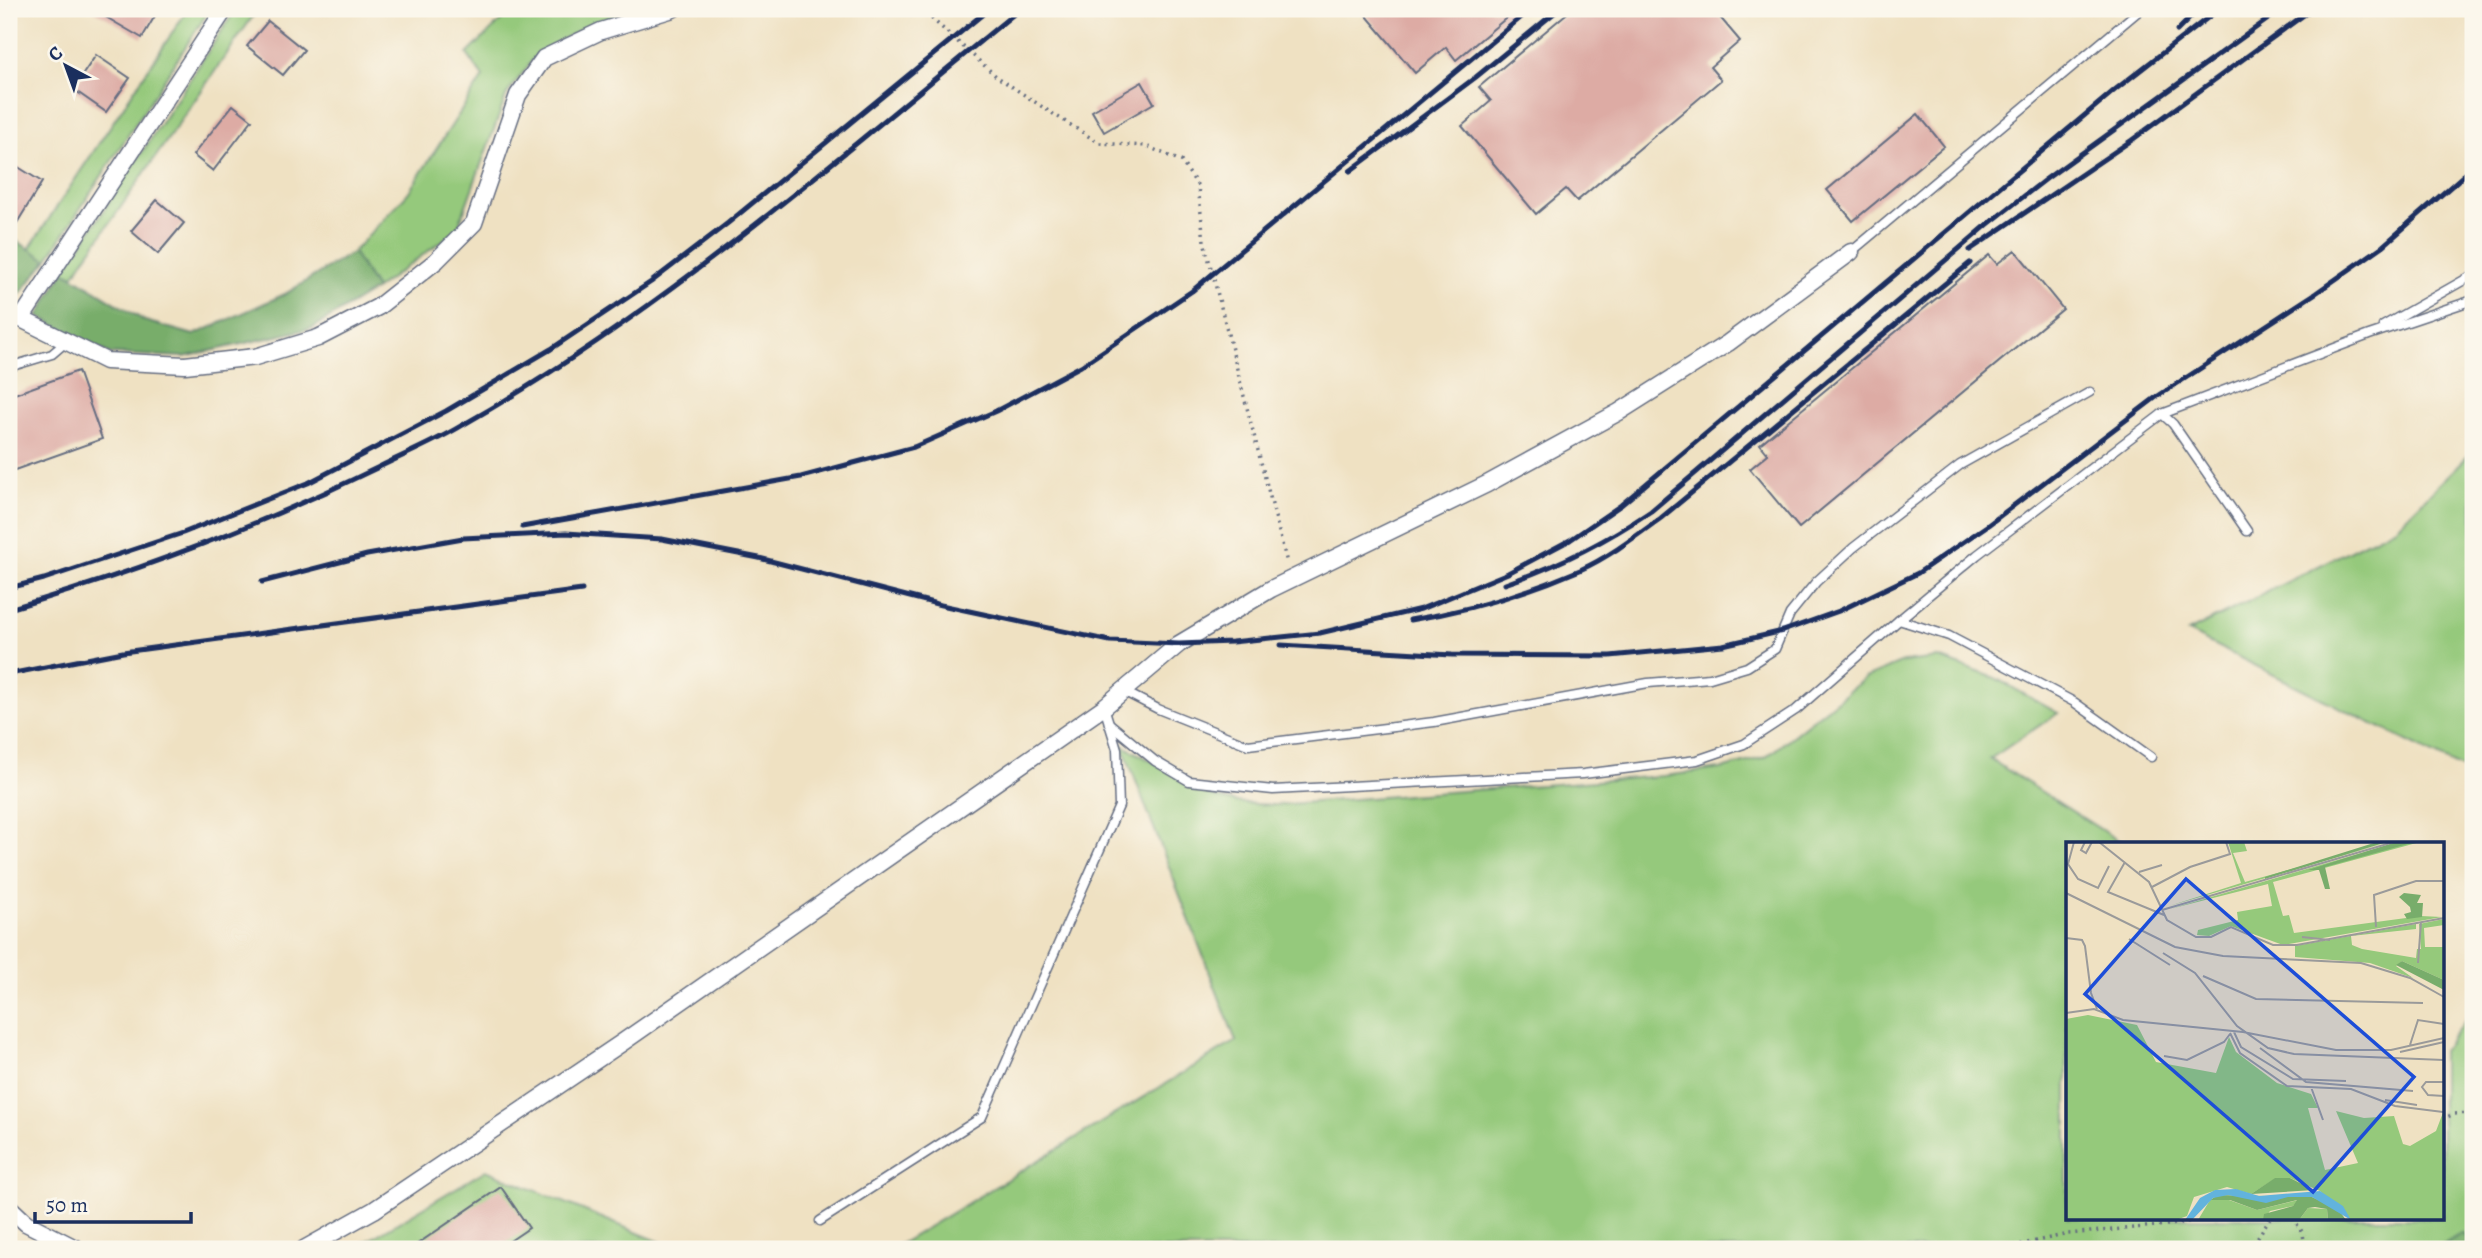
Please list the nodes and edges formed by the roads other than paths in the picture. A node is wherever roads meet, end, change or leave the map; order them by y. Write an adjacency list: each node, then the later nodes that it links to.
1 (225, 9): 7 (street)
2 (673, 9): 9 (street)
3 (2141, 9): 4 (lane)
4 (1851, 253): 15 (street)
5 (2473, 275): 8 (lane)
6 (2473, 300): 8 (lane)
7 (15, 316): 9 (street)
8 (2369, 335): 12 (lane)
9 (67, 342): 10 (lane)
10 (9, 367)
11 (2090, 393): 15 (lane)
12 (2162, 414): 13 (lane); 14 (lane)
13 (2247, 531)
14 (1899, 620): 16 (lane); 17 (lane)
15 (1125, 692): 16 (street)
16 (1106, 715): 19 (lane); 21 (street)
17 (2151, 757)
18 (9, 1207): 20 (street)
19 (820, 1221)
20 (77, 1249)
21 (304, 1249)

